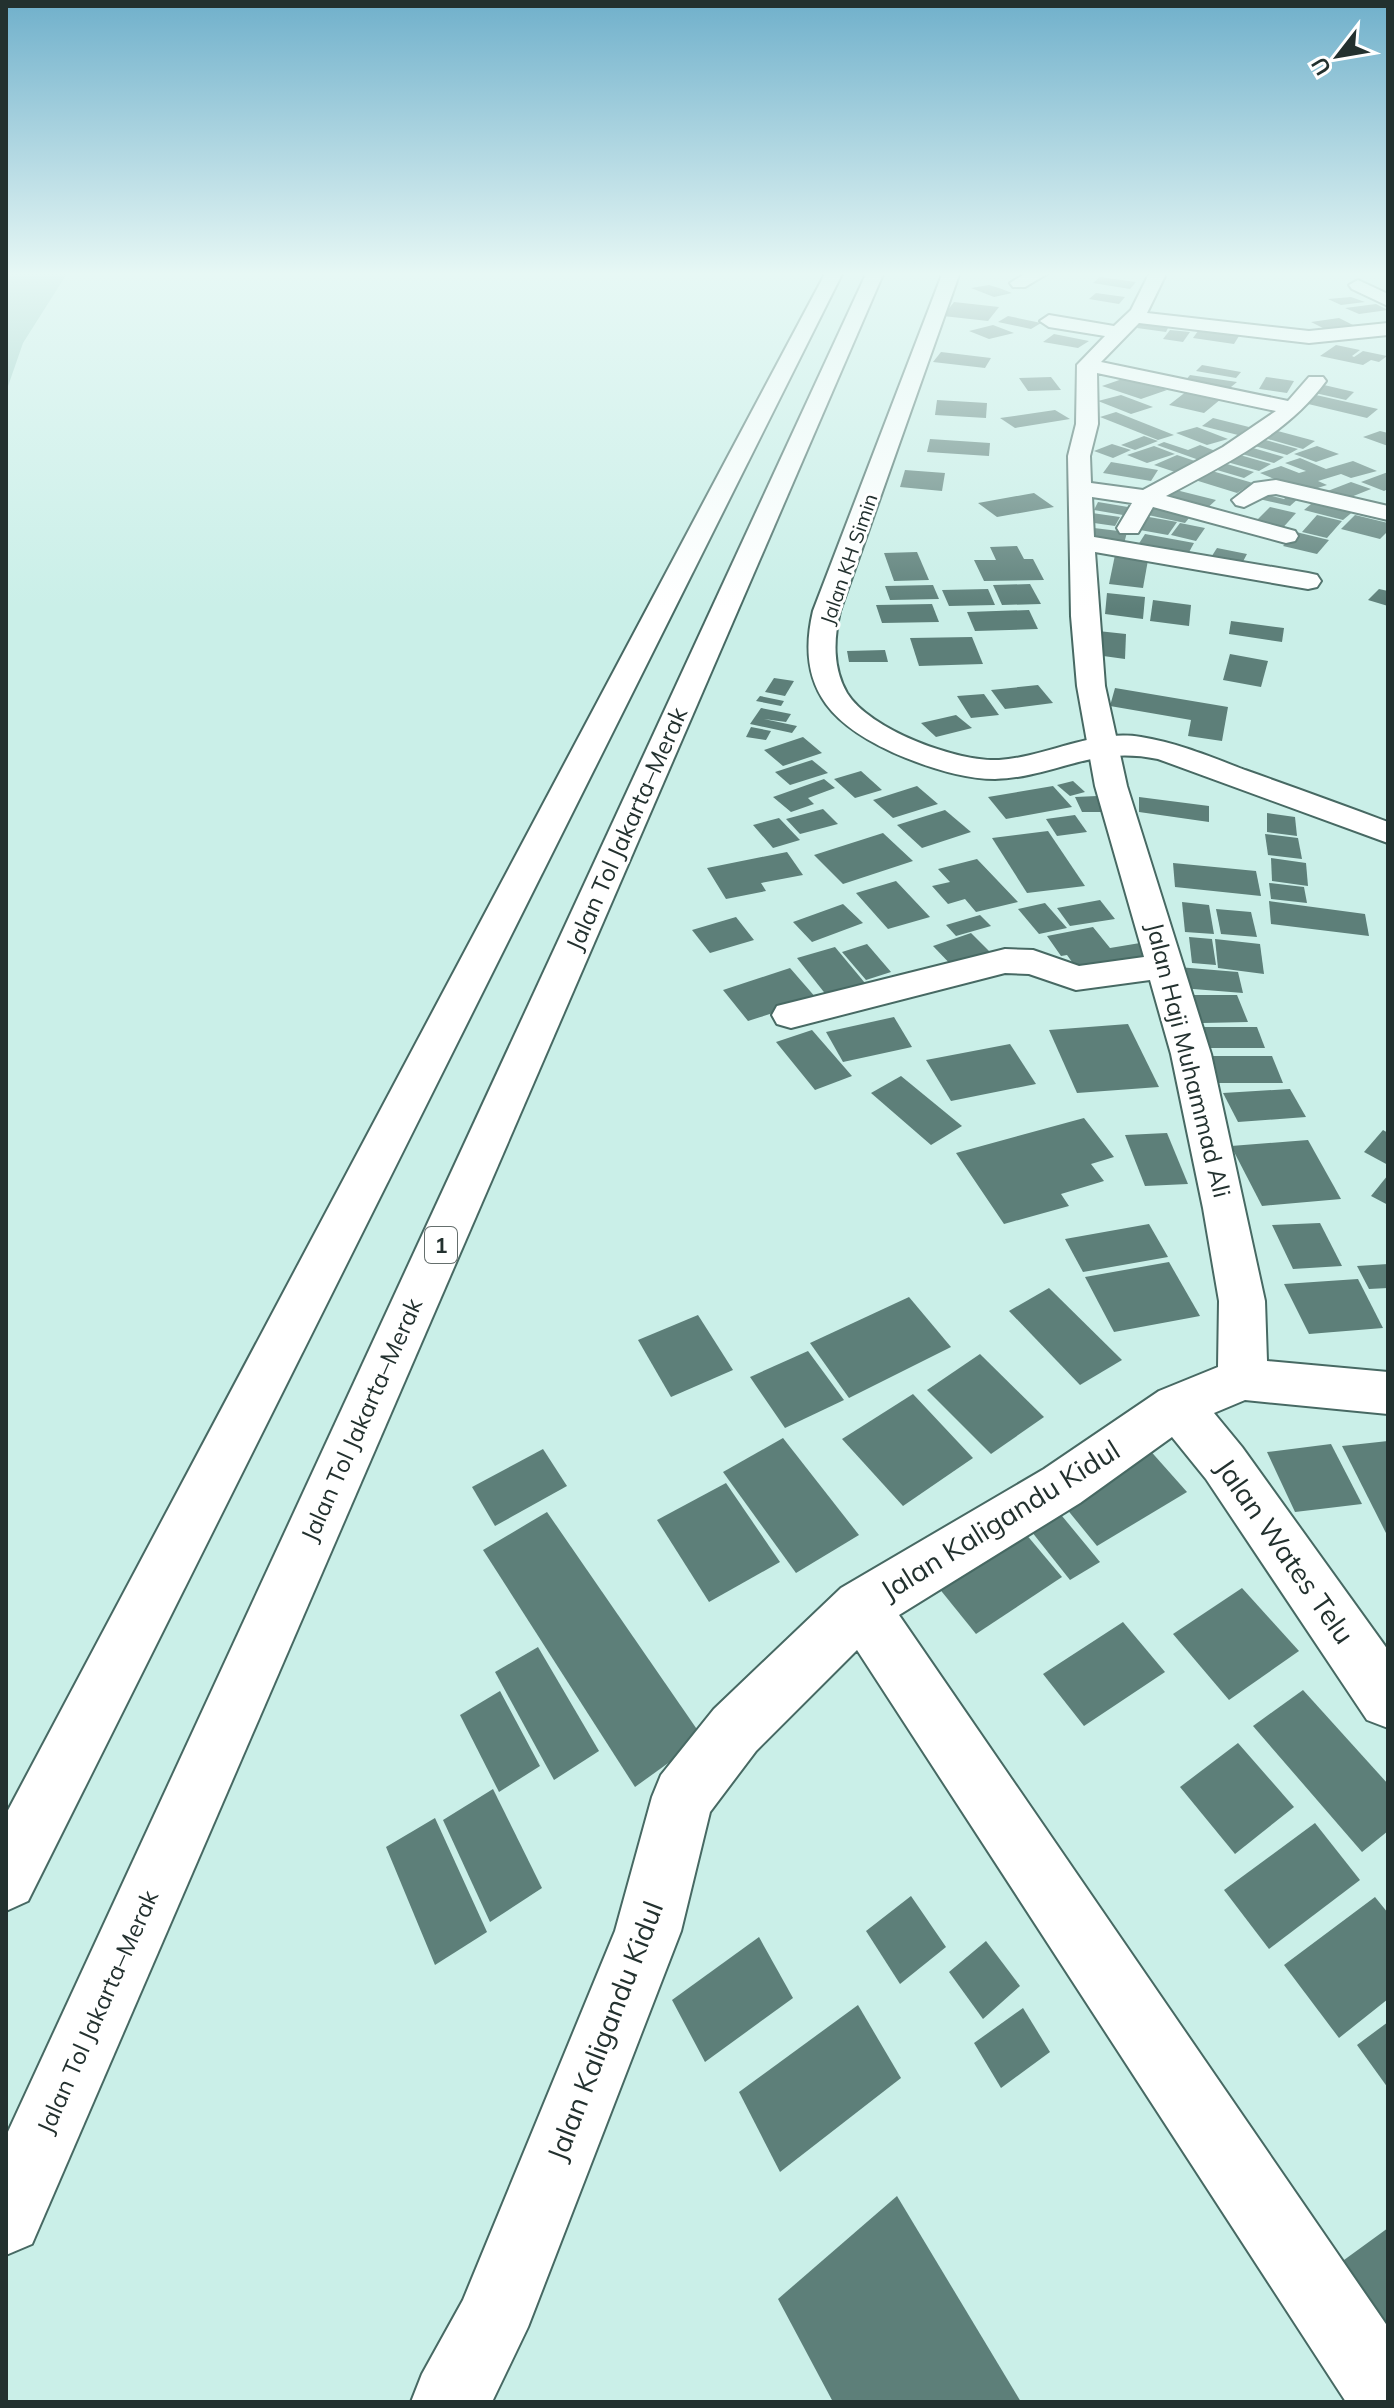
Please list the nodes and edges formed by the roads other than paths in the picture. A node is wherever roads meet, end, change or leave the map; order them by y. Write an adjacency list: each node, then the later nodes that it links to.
1 (777, 384): 30 (main road)
2 (826, 384): 31 (main road, Jalan Tol Jakarta–Merak / 1)
3 (914, 384): 21 (main road, Jalan KH Simin)
4 (1087, 384): 12 (main road, Jalan Haji Muhammad Ali)
5 (1179, 384): 8 (main road)
6 (1243, 384): 8 (main road)
7 (1313, 384): 9 (main road)
8 (1234, 396): 9 (main road); 10 (main road)
9 (1293, 408): 11 (main road)
10 (1216, 416)
11 (1174, 483): 13 (main road); 14 (main road)
12 (1080, 488): 13 (main road); 19 (main road, Jalan Haji Muhammad Ali)
13 (1146, 498): 17 (main road); 18 (main road)
14 (1244, 500): 15 (main road); 16 (main road)
15 (1388, 513)
16 (1314, 514)
17 (1129, 528)
18 (1286, 536)
19 (1083, 543): 20 (main road); 21 (main road, Jalan Haji Muhammad Ali)
20 (1308, 581)
21 (1105, 745): 22 (main road, Jalan KH Simin); 23 (main road, Jalan Haji Muhammad Ali)
22 (1388, 833)
23 (1166, 966): 24 (main road); 25 (main road, Jalan Haji Muhammad Ali)
24 (791, 1015)
25 (1243, 1379): 26 (main road); 27 (main road, Jalan Kaligandu Kidul)
26 (1388, 1393)
27 (1177, 1406): 28 (main road, Jalan Kaligandu Kidul); 29 (main road, Jalan Wates Telu)
28 (861, 1607): 32 (main road); 33 (main road, Jalan Kaligandu Kidul)
29 (1388, 1699)
30 (6, 1879)
31 (6, 2218)
32 (1388, 2397)
33 (450, 2402)

